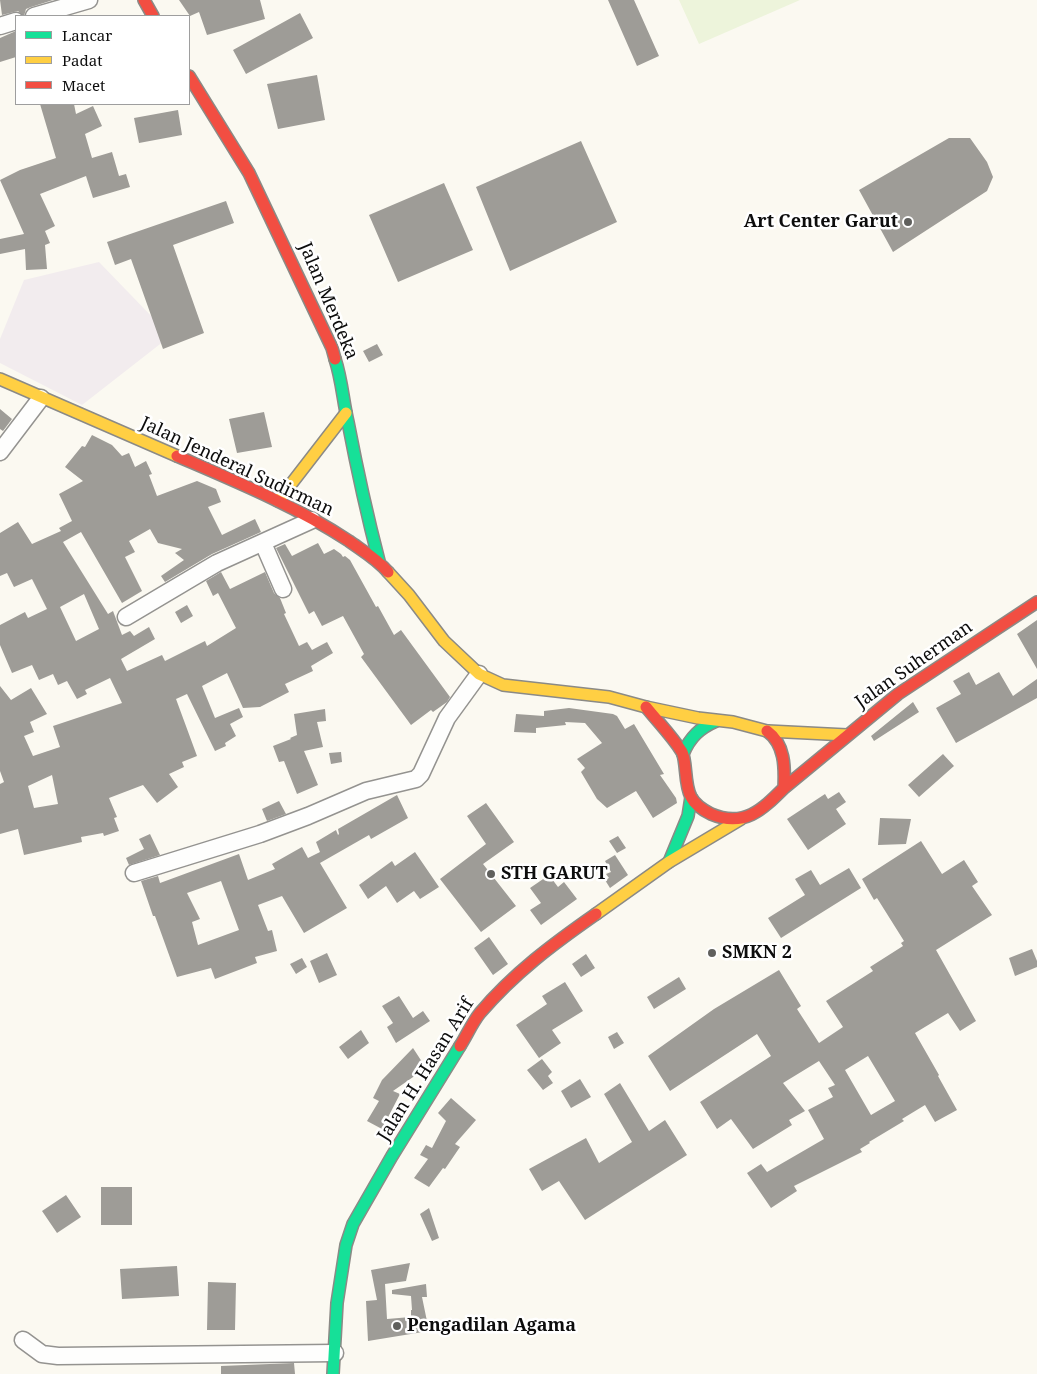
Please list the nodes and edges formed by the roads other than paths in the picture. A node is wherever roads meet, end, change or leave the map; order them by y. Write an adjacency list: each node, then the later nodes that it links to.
1 (89, 0): 3 (street)
2 (144, 0): 4 (main road)
3 (37, 15)
4 (152, 15)
5 (15, 22): 6 (street)
6 (0, 26)
7 (190, 78): 10 (main road, Jalan Merdeka)
8 (0, 379): 9 (main road, Jalan Jenderal Sudirman)
9 (42, 398): 11 (street); 12 (main road, Jalan Jenderal Sudirman)
10 (346, 414): 12 (main road); 15 (main road, Jalan Merdeka)
11 (0, 452)
12 (278, 501): 13 (main road, Jalan Jenderal Sudirman)
13 (312, 520): 14 (street); 15 (main road, Jalan Jenderal Sudirman)
14 (263, 543): 16 (street); 18 (street)
15 (380, 561): 19 (main road, Jalan Jenderal Sudirman)
16 (283, 588)
17 (1037, 602): 23 (main road, Jalan Suherman)
18 (126, 617)
19 (479, 674): 20 (main road, Jalan Jenderal Sudirman); 29 (street)
20 (646, 707): 21 (main road, Jalan Jenderal Sudirman); 24 (main road)
21 (716, 721): 22 (main road); 24 (main road)
22 (768, 732): 23 (main road); 25 (main road)
23 (847, 735): 25 (main road, Jalan Suherman)
24 (683, 754): 26 (main road)
25 (784, 788): 27 (main road)
26 (691, 797): 27 (main road); 28 (main road)
27 (741, 819): 28 (main road, Jalan H. Hasan Arif)
28 (669, 862): 31 (main road, Jalan H. Hasan Arif)
29 (134, 873)
30 (23, 1340): 31 (street)
31 (335, 1352): 32 (main road, Jalan H. Hasan Arif)
32 (333, 1374)

